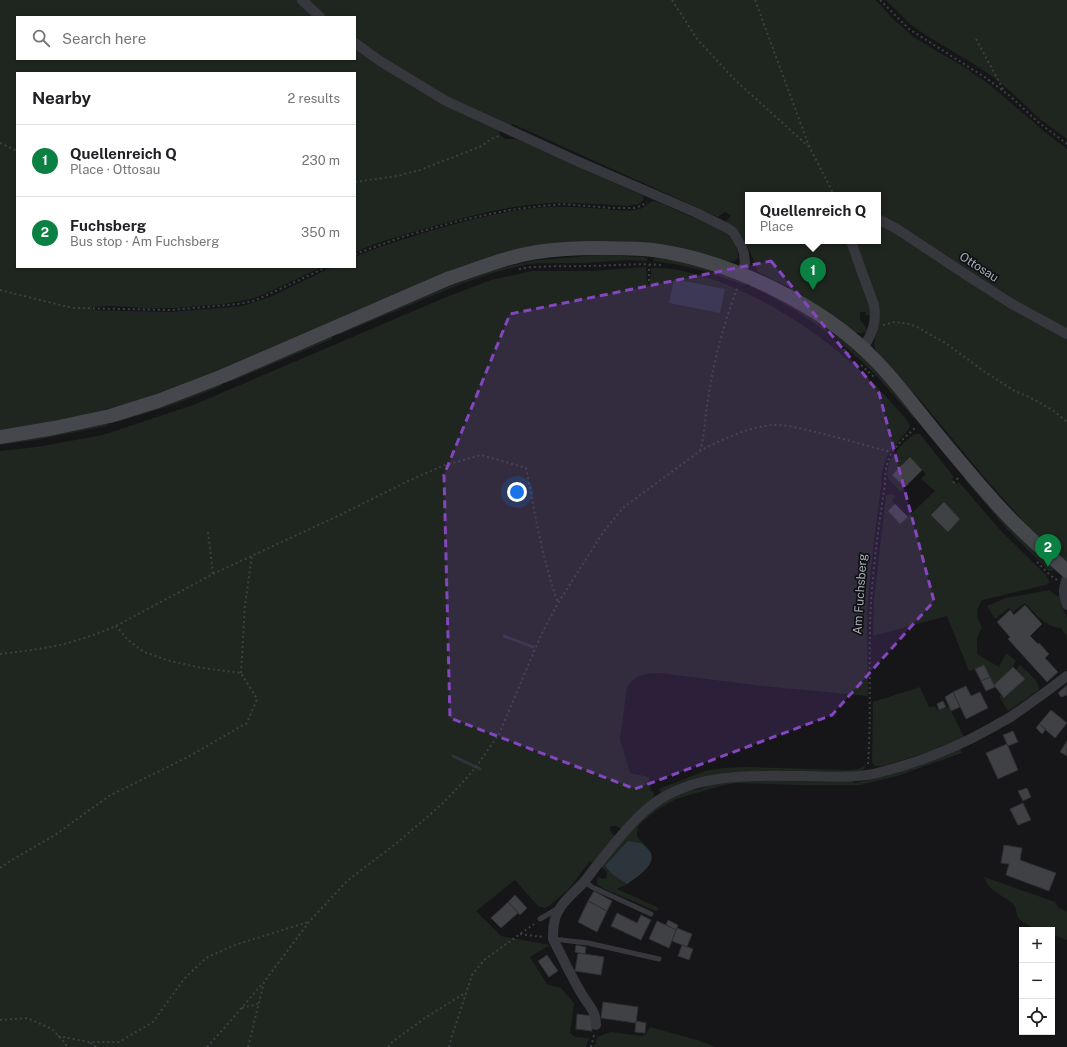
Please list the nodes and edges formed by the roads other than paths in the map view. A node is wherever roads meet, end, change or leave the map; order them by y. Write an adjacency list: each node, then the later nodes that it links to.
1 (302, 0): 2 (street)
2 (319, 16)
3 (356, 44): 6 (street)
4 (881, 221): 7 (street, Ottosau)
5 (852, 244): 8 (street)
6 (741, 282): 8 (main road); 9 (main road)
7 (1067, 334)
8 (863, 349): 10 (main road)
9 (0, 437)
10 (1067, 571)
11 (1067, 578): 12 (street)
12 (1067, 605)
13 (1067, 676): 14 (street)
14 (584, 881): 15 (street); 16 (lane)
15 (559, 908): 17 (lane); 18 (street)
16 (651, 914)
17 (540, 919)
18 (553, 939): 19 (lane); 20 (street)
19 (659, 959)
20 (596, 1025)

